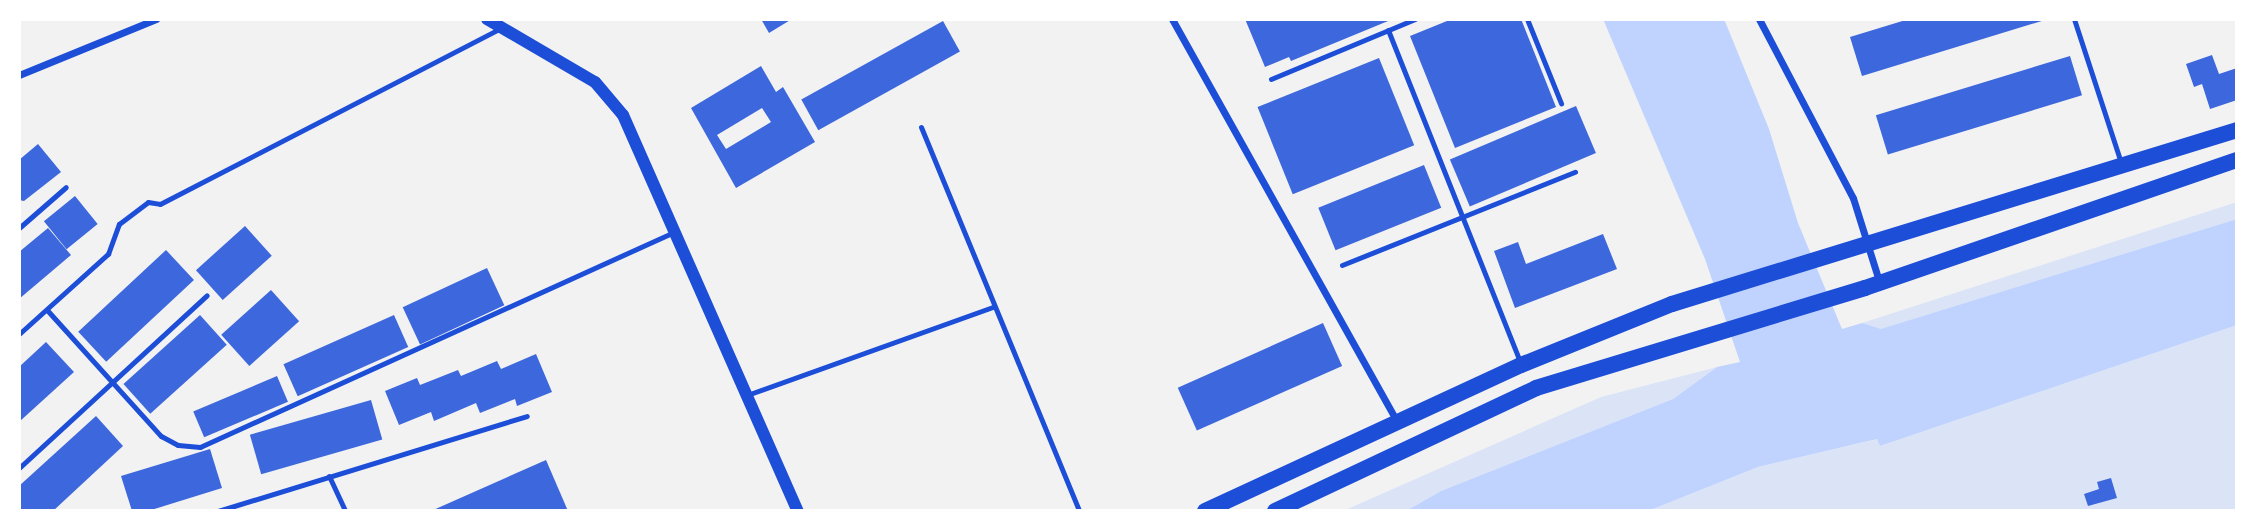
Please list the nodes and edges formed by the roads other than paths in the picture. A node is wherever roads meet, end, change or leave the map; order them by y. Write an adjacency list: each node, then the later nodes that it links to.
1 (156, 19): 10 (street)
2 (487, 19): 8 (street)
3 (1172, 19): 33 (street)
4 (1415, 19): 9 (lane)
5 (1527, 19): 12 (lane)
6 (1759, 19): 22 (street)
7 (2074, 19): 16 (lane)
8 (502, 27): 21 (street); 27 (lane)
9 (1388, 30): 11 (lane); 19 (lane)
10 (19, 75)
11 (1271, 79)
12 (1562, 103)
13 (921, 127): 26 (lane)
14 (2237, 130): 16 (main road)
15 (2237, 160): 24 (main road)
16 (2122, 166): 22 (main road)
17 (1575, 172): 19 (lane)
18 (66, 187): 20 (lane)
19 (1462, 217): 23 (lane); 29 (lane)
20 (19, 229)
21 (675, 231): 30 (lane); 31 (street)
22 (1859, 248): 24 (street); 29 (main road)
23 (1342, 265)
24 (1872, 284): 41 (main road)
25 (207, 295): 30 (lane)
26 (993, 307): 31 (lane); 39 (lane)
27 (47, 310): 28 (lane); 30 (lane)
28 (19, 334)
29 (1521, 365): 33 (main road)
30 (113, 382): 34 (lane)
31 (747, 395): 38 (street)
32 (527, 416): 35 (lane)
33 (1397, 422): 40 (main road)
34 (19, 468)
35 (329, 476): 36 (lane); 37 (lane)
36 (218, 511)
37 (345, 511)
38 (798, 511)
39 (1080, 511)
40 (1205, 511)
41 (1275, 511)

